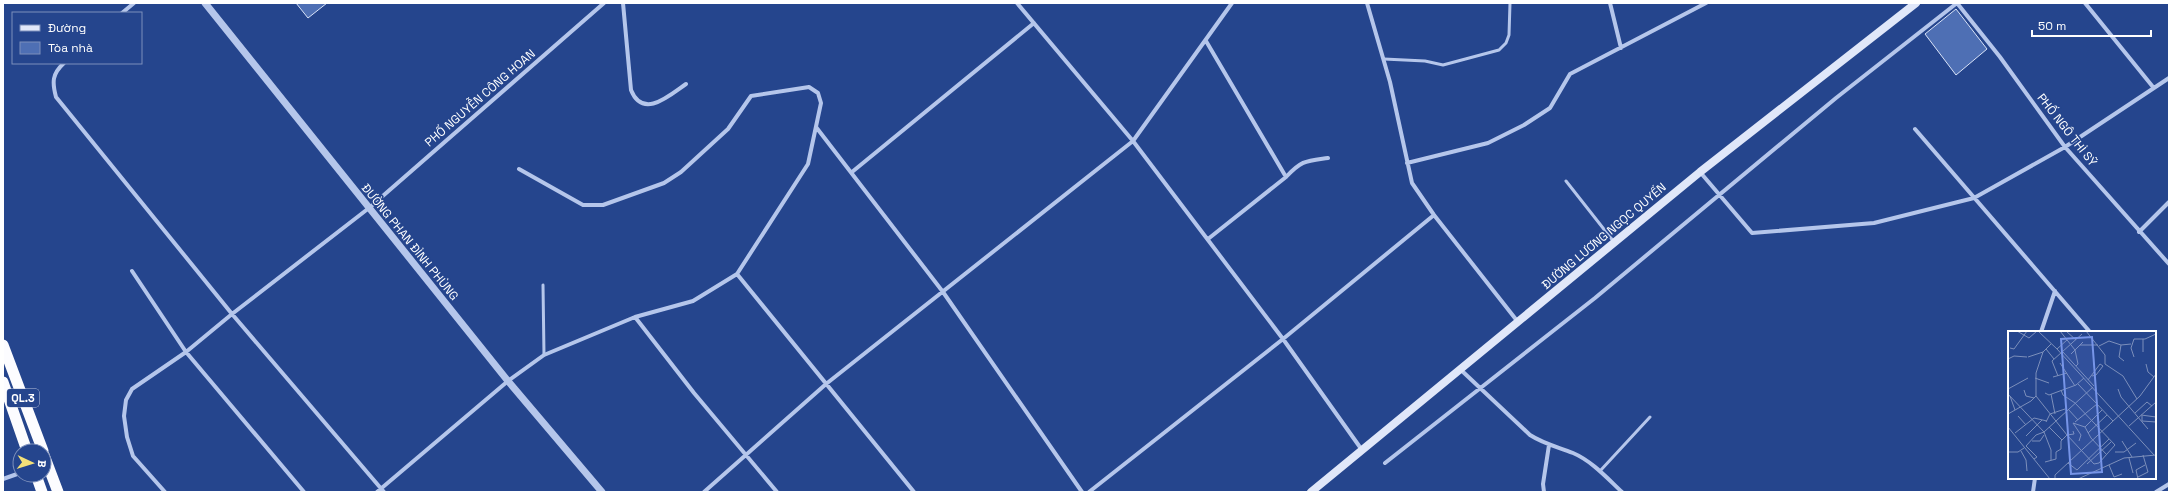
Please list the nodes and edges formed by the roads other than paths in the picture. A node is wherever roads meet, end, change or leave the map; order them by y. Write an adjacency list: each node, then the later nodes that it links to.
1 (134, 3): 14 (street)
2 (205, 3): 37 (street, ĐƯỜNG PHAN ĐÌNH PHÙNG)
3 (604, 3): 37 (street, PHỐ NGUYỄN CÔNG HOAN)
4 (623, 3): 21 (street)
5 (1017, 3): 15 (street)
6 (1232, 3): 16 (street)
7 (1367, 3): 18 (street)
8 (1510, 3): 18 (lane)
9 (1610, 3): 17 (street)
10 (1706, 3): 17 (street)
11 (1916, 3): 31 (main road, ĐƯỜNG LƯƠNG NGỌC QUYẾN)
12 (1957, 3): 26 (street, PHỐ NGÔ THÌ SỸ); 34 (street)
13 (2085, 3): 22 (street)
14 (123, 12)
15 (1034, 24): 25 (street); 30 (street)
16 (1206, 41): 25 (street); 32 (street)
17 (1621, 48): 28 (street)
18 (1384, 59): 28 (street)
19 (63, 64): 48 (street)
20 (2169, 78): 22 (street)
21 (686, 84)
22 (2153, 87): 26 (street)
23 (816, 127): 29 (street); 30 (street); 44 (street)
24 (1915, 129): 35 (street)
25 (1134, 141): 40 (street); 47 (street)
26 (2065, 147): 35 (street); 39 (street, PHỐ NGÔ THÌ SỸ)
27 (1328, 158): 32 (street)
28 (1407, 163): 38 (street)
29 (519, 169)
30 (852, 172): 47 (street)
31 (1700, 172): 34 (street); 41 (main road, ĐƯỜNG LƯƠNG NGỌC QUYẾN)
32 (1286, 177): 40 (street)
33 (1566, 181): 41 (lane)
34 (1719, 195): 35 (street); 61 (street)
35 (1974, 198): 46 (street)
36 (2169, 202): 39 (street)
37 (369, 208): 48 (street, PHỐ NGUYỄN CÔNG HOAN); 58 (street, ĐƯỜNG PHAN ĐÌNH PHÙNG)
38 (1434, 215): 50 (street); 53 (street)
39 (2139, 232): 42 (street, PHỐ NGÔ THÌ SỸ)
40 (1208, 239): 53 (street)
41 (1614, 242): 50 (main road, ĐƯỜNG LƯƠNG NGỌC QUYẾN)
42 (2169, 264)
43 (132, 271): 55 (street)
44 (737, 274): 49 (street); 60 (street)
45 (543, 285): 56 (lane)
46 (2054, 291): 51 (street); 52 (street)
47 (943, 292): 60 (street); 82 (street)
48 (232, 314): 55 (street, PHỐ NGUYỄN CÔNG HOAN); 73 (street)
49 (635, 317): 56 (street); 67 (street)
50 (1518, 322): 57 (main road, ĐƯỜNG LƯƠNG NGỌC QUYẾN)
51 (2041, 331)
52 (2089, 331)
53 (1283, 339): 66 (street); 83 (street)
54 (3, 345): 64 (highway, QL.3)
55 (186, 352): 75 (street, PHỐ NGUYỄN CÔNG HOAN); 76 (street)
56 (544, 355): 58 (street)
57 (1461, 370): 61 (street); 66 (main road, ĐƯỜNG LƯƠNG NGỌC QUYẾN)
58 (508, 380): 73 (street); 78 (street, ĐƯỜNG PHAN ĐÌNH PHÙNG)
59 (3, 382): 63 (highway, QL.3)
60 (826, 384): 67 (street); 81 (street)
61 (1480, 388): 65 (street); 68 (street)
62 (1650, 417): 69 (lane)
63 (25, 443)
64 (40, 443)
65 (1549, 445): 69 (street); 85 (street)
66 (1362, 450): 84 (main road, ĐƯỜNG LƯƠNG NGỌC QUYẾN)
67 (745, 455): 79 (street); 80 (street)
68 (1385, 463)
69 (1600, 471): 86 (street)
70 (52, 476): 74 (highway)
71 (2035, 479): 87 (street)
72 (2169, 484): 88 (street)
73 (383, 490): 77 (street)
74 (58, 492)
75 (165, 492)
76 (304, 492)
77 (377, 492)
78 (602, 492)
79 (704, 492)
80 (777, 492)
81 (914, 492)
82 (1082, 492)
83 (1090, 492)
84 (1311, 492)
85 (1544, 492)
86 (1622, 492)
87 (2034, 492)
88 (2156, 492)

